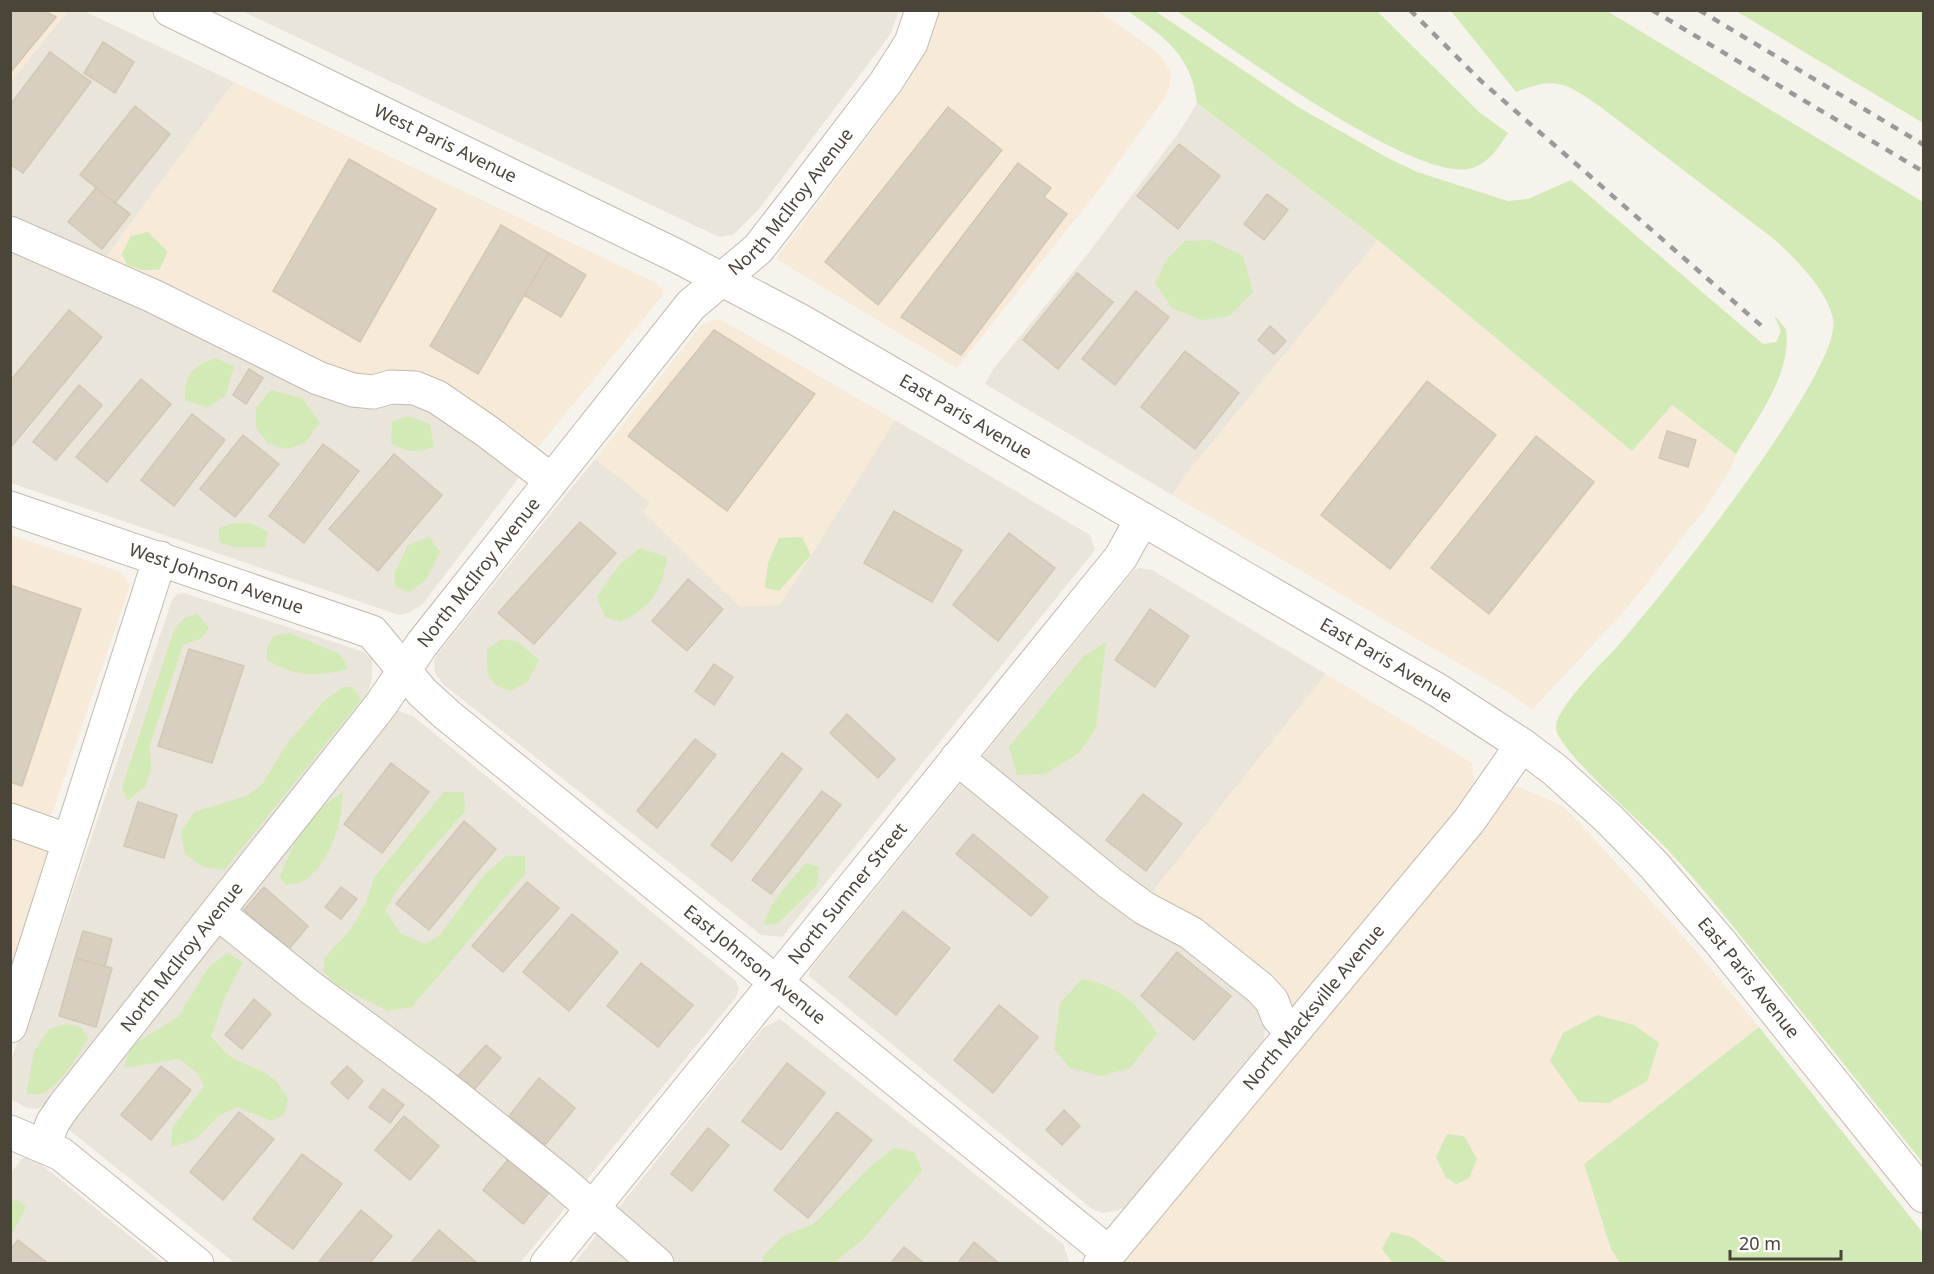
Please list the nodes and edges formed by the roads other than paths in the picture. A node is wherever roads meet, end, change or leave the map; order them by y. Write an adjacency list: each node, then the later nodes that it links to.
1 (170, 10): 4 (street, West Paris Avenue)
2 (922, 10): 4 (street, North McIlroy Avenue)
3 (10, 233): 5 (street)
4 (721, 279): 5 (street, North McIlroy Avenue); 7 (street, East Paris Avenue)
5 (551, 480): 9 (street, North McIlroy Avenue)
6 (10, 508): 8 (street, West Johnson Avenue)
7 (1142, 519): 10 (street, East Paris Avenue); 11 (street, North Sumner Street)
8 (160, 558): 9 (street, West Johnson Avenue); 13 (street)
9 (405, 671): 14 (street, North McIlroy Avenue); 15 (street, East Johnson Avenue)
10 (1522, 745): 17 (street, North Macksville Avenue); 20 (street, East Paris Avenue)
11 (957, 758): 15 (street, North Sumner Street); 17 (street)
12 (10, 820): 13 (street)
13 (69, 841): 16 (street)
14 (217, 912): 19 (street, North McIlroy Avenue); 21 (street)
15 (776, 982): 21 (street, North Sumner Street); 22 (street, East Johnson Avenue)
16 (10, 1026)
17 (1292, 1033): 22 (street, North Macksville Avenue)
18 (10, 1132): 19 (street)
19 (44, 1145): 23 (street)
20 (1923, 1196)
21 (591, 1208): 24 (street, North Sumner Street); 25 (street)
22 (1105, 1258)
23 (197, 1263)
24 (547, 1263)
25 (657, 1263)

